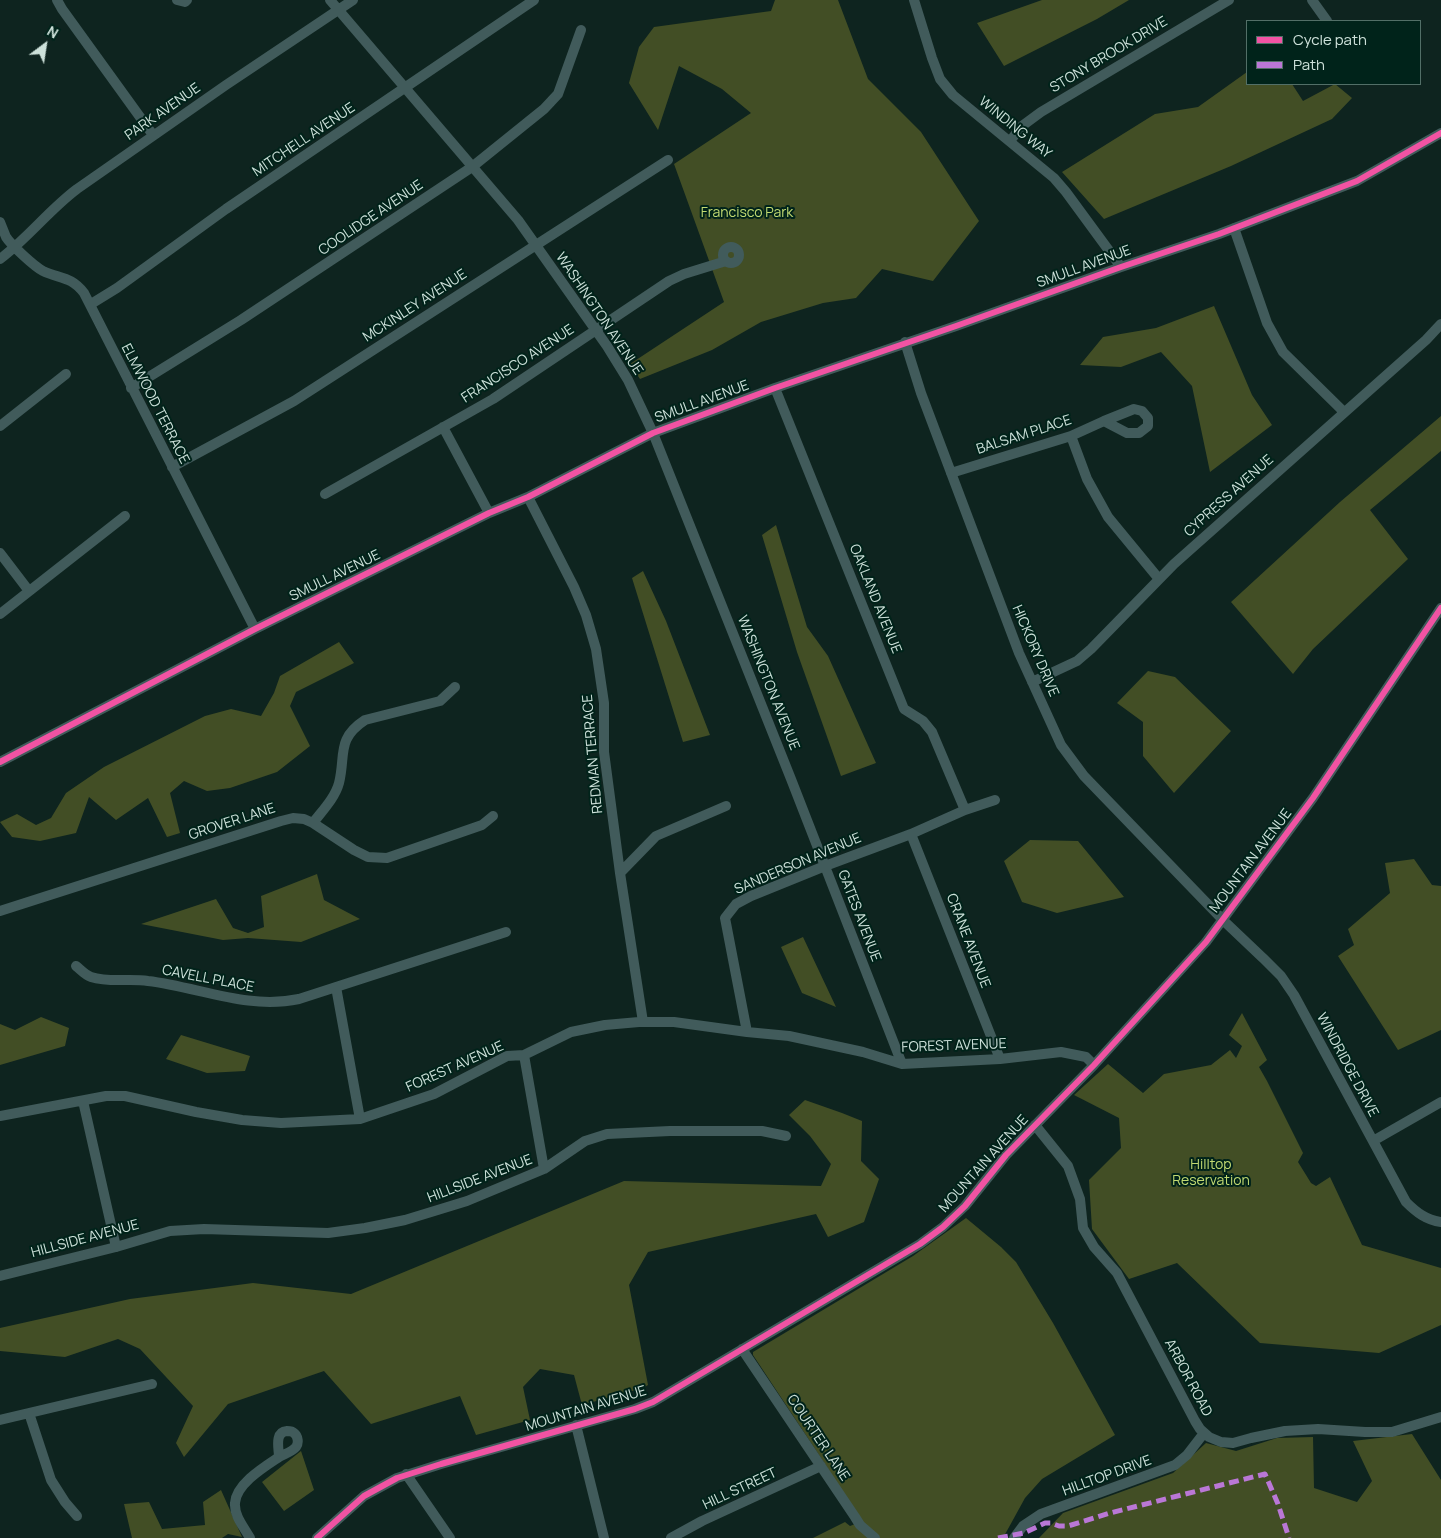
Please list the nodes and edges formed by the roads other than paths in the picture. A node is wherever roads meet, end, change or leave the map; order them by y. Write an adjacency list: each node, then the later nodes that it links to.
1 (57, 0): 15 (street)
2 (177, 0): 3 (street)
3 (187, 0)
4 (330, 0): 10 (street, WASHINGTON AVENUE)
5 (353, 0): 10 (street, PARK AVENUE)
6 (534, 0): 13 (street, MITCHELL AVENUE)
7 (914, 0): 16 (street, WINDING WAY)
8 (1229, 0): 16 (street, STONY BROOK DRIVE)
9 (1312, 0): 11 (street)
10 (338, 10): 13 (street, WASHINGTON AVENUE); 15 (street, PARK AVENUE)
11 (1326, 20)
12 (581, 30): 18 (street, COOLIDGE AVENUE)
13 (405, 88): 18 (street, WASHINGTON AVENUE); 26 (street, MITCHELL AVENUE)
14 (1441, 133): 20 (street, SMULL AVENUE)
15 (153, 136): 22 (street, PARK AVENUE)
16 (1010, 141): 25 (street, WINDING WAY)
17 (668, 160): 21 (street, MCKINLEY AVENUE)
18 (472, 167): 21 (street, WASHINGTON AVENUE); 31 (street, COOLIDGE AVENUE)
19 (0, 222): 22 (street, ELMWOOD TERRACE)
20 (1234, 228): 25 (street, SMULL AVENUE); 33 (street)
21 (535, 244): 28 (street, WASHINGTON AVENUE); 39 (street, MCKINLEY AVENUE)
22 (16, 247): 23 (street, PARK AVENUE); 26 (street, ELMWOOD TERRACE)
23 (0, 259)
24 (726, 261): 28 (street, FRANCISCO AVENUE)
25 (1121, 267): 29 (street, SMULL AVENUE)
26 (91, 304): 31 (street, ELMWOOD TERRACE)
27 (1441, 324): 33 (street, CYPRESS AVENUE)
28 (596, 330): 36 (street, FRANCISCO AVENUE); 37 (street, WASHINGTON AVENUE)
29 (905, 342): 32 (street, SMULL AVENUE); 40 (street, HICKORY DRIVE)
30 (66, 374): 35 (street)
31 (131, 388): 39 (street, ELMWOOD TERRACE)
32 (776, 388): 37 (street, SMULL AVENUE); 57 (street, OAKLAND AVENUE)
33 (1344, 412): 46 (street, CYPRESS AVENUE)
34 (1104, 421): 38 (street, BALSAM PLACE)
35 (0, 426)
36 (443, 427): 41 (street, FRANCISCO AVENUE); 43 (street)
37 (653, 433): 42 (street, SMULL AVENUE); 54 (street, WASHINGTON AVENUE)
38 (1071, 436): 40 (street, BALSAM PLACE); 46 (street)
39 (172, 467): 50 (street, ELMWOOD TERRACE)
40 (951, 472): 51 (street, HICKORY DRIVE)
41 (326, 494)
42 (528, 497): 43 (street, SMULL AVENUE); 62 (street, REDMAN TERRACE)
43 (488, 513): 50 (street, SMULL AVENUE)
44 (125, 516): 47 (street)
45 (0, 553): 47 (street)
46 (1159, 579): 51 (street, CYPRESS AVENUE)
47 (30, 591): 49 (street)
48 (1441, 608): 64 (street, MOUNTAIN AVENUE)
49 (0, 614)
50 (255, 629): 53 (street, SMULL AVENUE)
51 (1032, 682): 64 (street, HICKORY DRIVE)
52 (455, 687): 59 (street)
53 (0, 762)
54 (791, 779): 61 (street, GATES AVENUE)
55 (995, 800): 57 (street, SANDERSON AVENUE)
56 (726, 806): 62 (street)
57 (965, 810): 60 (street, SANDERSON AVENUE)
58 (493, 816): 59 (street, GROVER LANE)
59 (313, 823): 63 (street, GROVER LANE)
60 (911, 834): 61 (street, SANDERSON AVENUE); 71 (street, CRANE AVENUE)
61 (825, 866): 69 (street, SANDERSON AVENUE); 72 (street, GATES AVENUE)
62 (620, 873): 68 (street, REDMAN TERRACE)
63 (0, 911)
64 (1224, 920): 73 (street, MOUNTAIN AVENUE); 80 (street, WINDRIDGE DRIVE)
65 (506, 932): 67 (street, CAVELL PLACE)
66 (76, 966): 67 (street, CAVELL PLACE)
67 (336, 987): 77 (street)
68 (643, 1022): 69 (street, FOREST AVENUE); 70 (street, FOREST AVENUE)
69 (747, 1032): 72 (street, FOREST AVENUE)
70 (524, 1055): 77 (street, FOREST AVENUE); 81 (street)
71 (1000, 1058): 72 (street, FOREST AVENUE); 73 (street, FOREST AVENUE)
72 (902, 1064)
73 (1094, 1065): 78 (street, MOUNTAIN AVENUE)
74 (83, 1101): 76 (street, FOREST AVENUE); 77 (street, FOREST AVENUE); 83 (street)
75 (1441, 1102): 80 (street)
76 (0, 1116)
77 (360, 1119)
78 (1035, 1125): 85 (street, MOUNTAIN AVENUE); 91 (street, ARBOR ROAD)
79 (786, 1136): 81 (street, HILLSIDE AVENUE)
80 (1373, 1141): 82 (street, WINDRIDGE DRIVE)
81 (544, 1169): 83 (street, HILLSIDE AVENUE)
82 (1441, 1222)
83 (116, 1247): 84 (street, HILLSIDE AVENUE)
84 (0, 1276)
85 (742, 1350): 90 (street, MOUNTAIN AVENUE); 93 (street, COURTER LANE)
86 (152, 1384): 87 (street)
87 (29, 1413): 89 (street); 95 (street)
88 (1441, 1417): 91 (street, ARBOR ROAD)
89 (0, 1420)
90 (576, 1425): 94 (street, MOUNTAIN AVENUE); 99 (street)
91 (1204, 1433): 102 (street, HILLTOP DRIVE)
92 (280, 1457): 96 (street)
93 (821, 1466): 100 (street, HILL STREET); 101 (street, COURTER LANE)
94 (406, 1474): 97 (street, MOUNTAIN AVENUE); 98 (street)
95 (77, 1516)
96 (250, 1538)
97 (317, 1538)
98 (450, 1538)
99 (604, 1538)
100 (671, 1538)
101 (875, 1538)
102 (1014, 1538)

